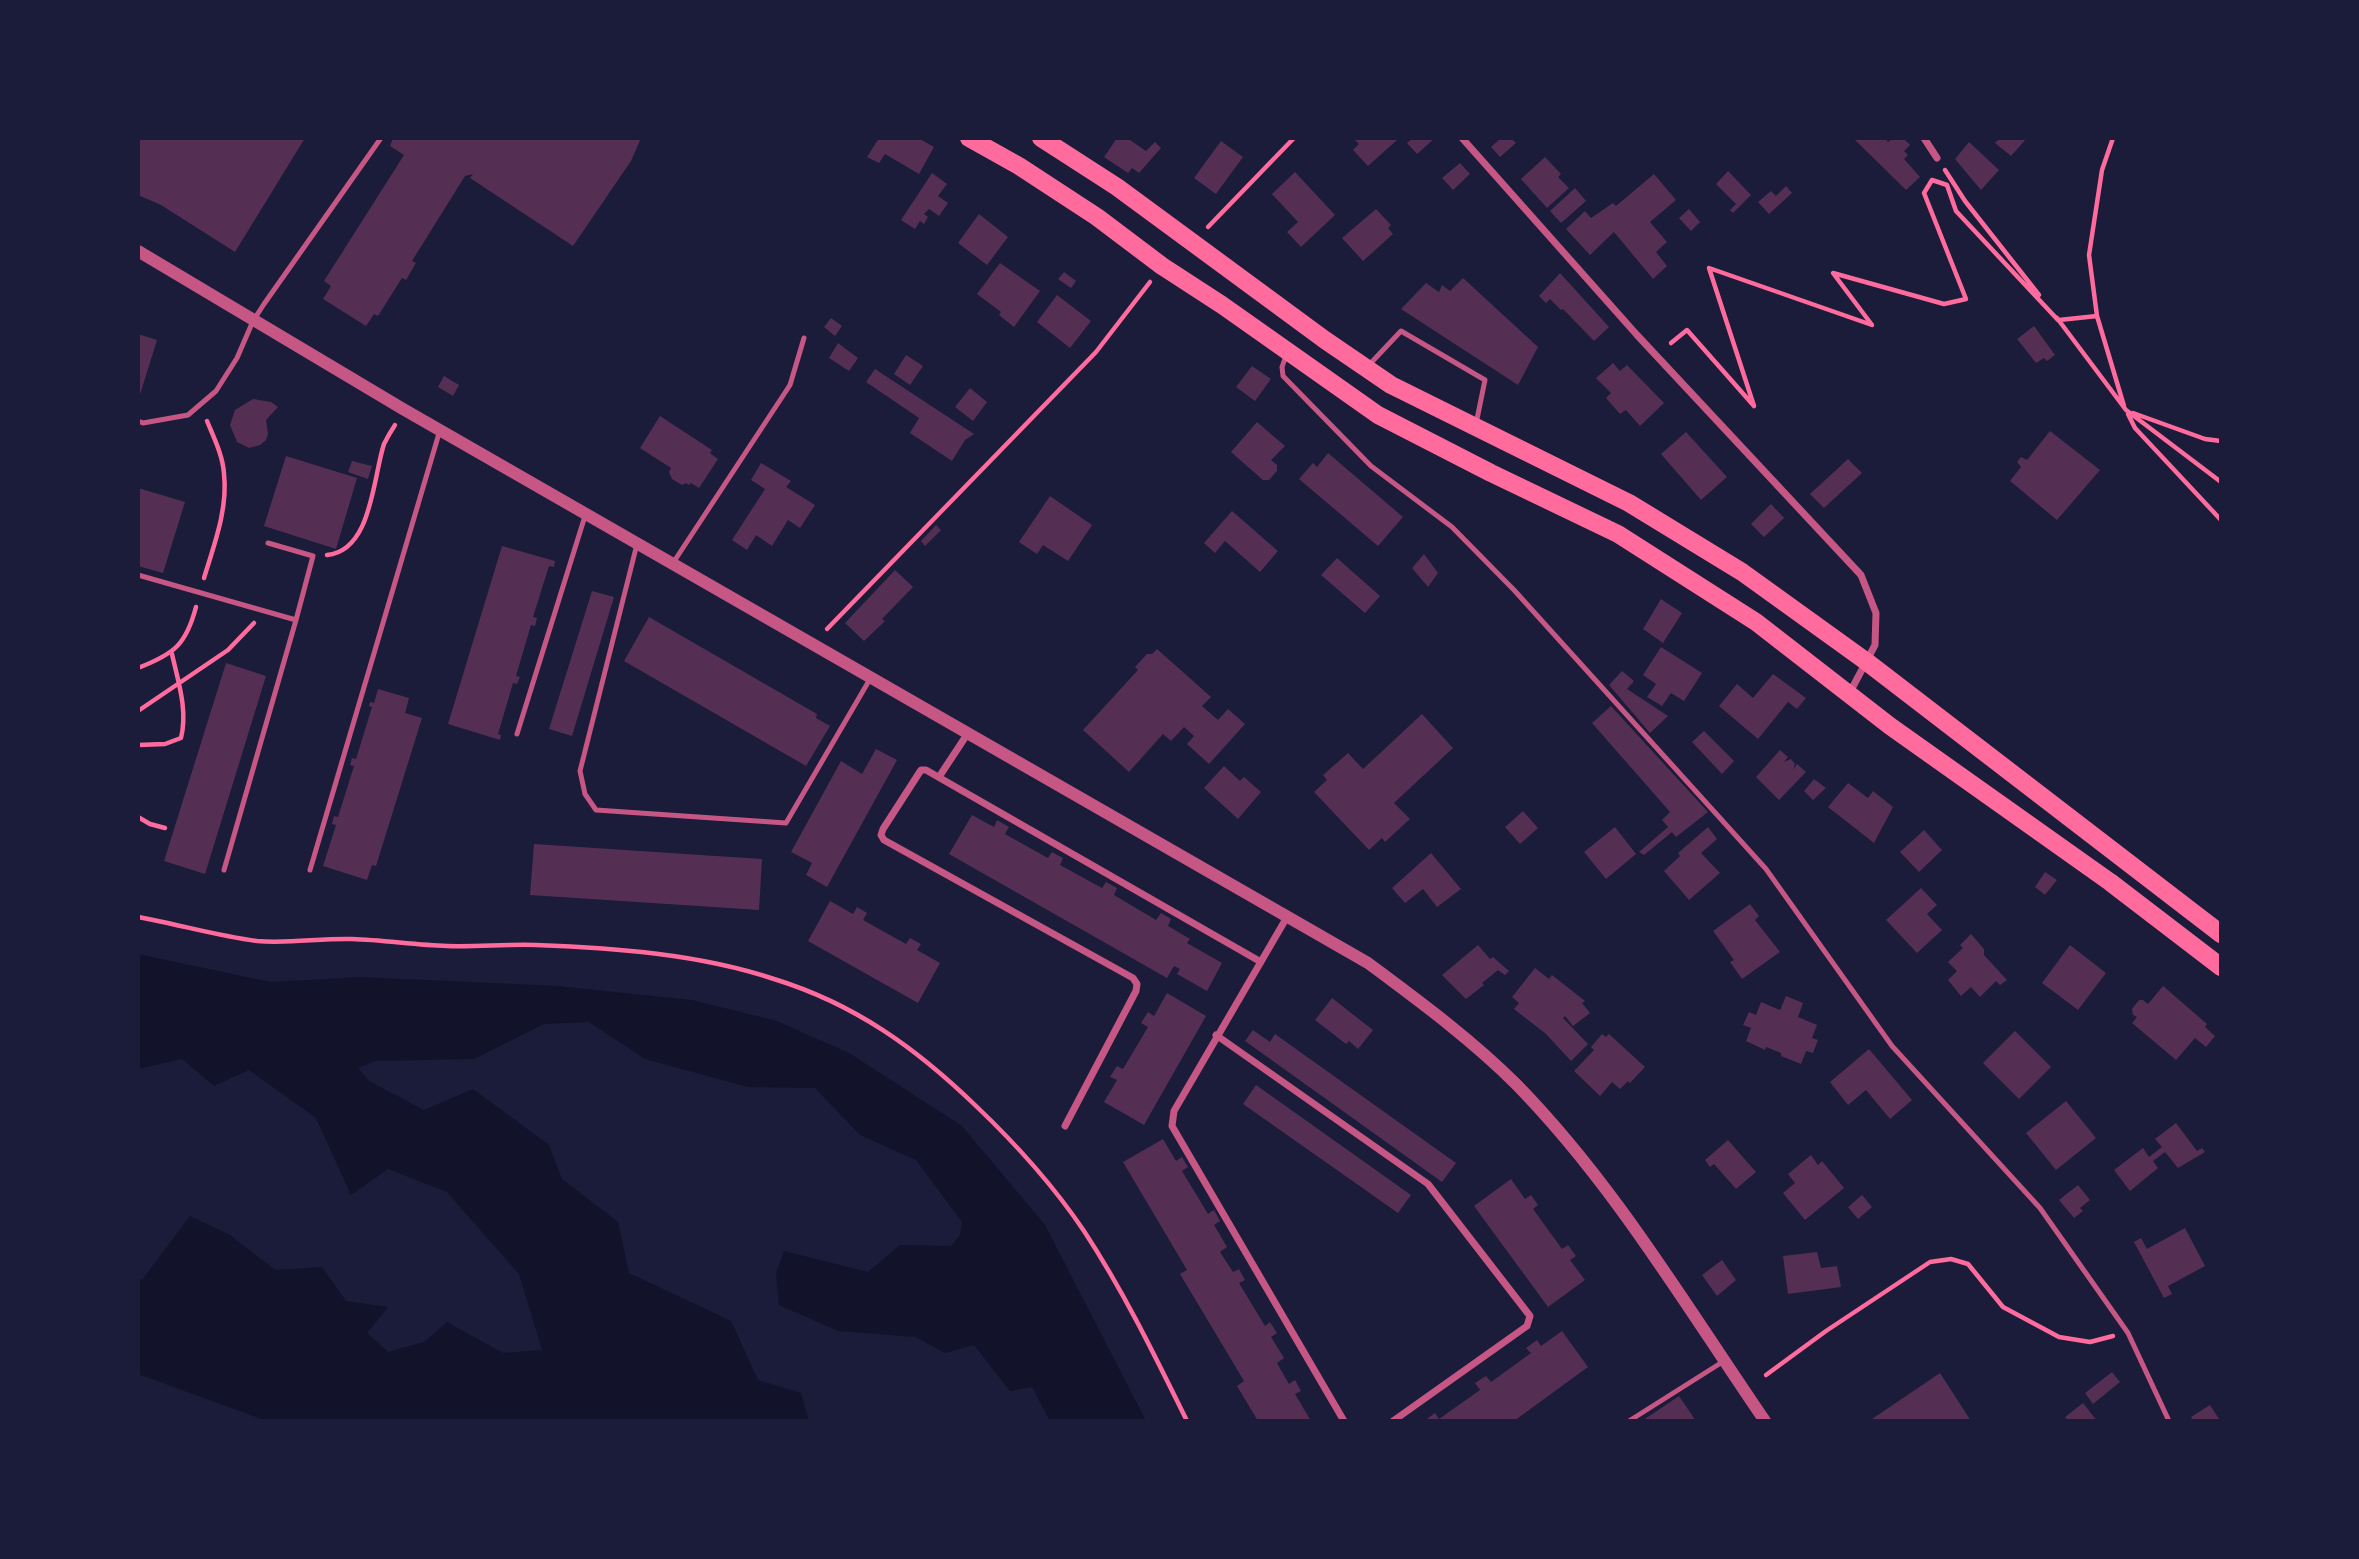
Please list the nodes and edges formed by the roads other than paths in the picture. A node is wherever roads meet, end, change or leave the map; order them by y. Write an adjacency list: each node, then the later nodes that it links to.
1 (381, 138): 8 (lane)
2 (969, 138): 10 (main road)
3 (1041, 138): 11 (main road)
4 (1462, 138): 21 (street)
5 (1924, 138): 6 (street)
6 (1937, 158)
7 (138, 251): 8 (street)
8 (253, 321): 12 (lane); 14 (street)
9 (804, 338): 18 (lane)
10 (1288, 350): 23 (main road); 40 (lane)
11 (1366, 368): 13 (main road); 13 (lane)
12 (138, 421)
13 (1475, 427): 21 (main road)
14 (440, 429): 15 (street); 28 (lane)
15 (586, 513): 16 (street); 25 (lane)
16 (637, 542): 18 (street); 22 (lane)
17 (268, 543): 20 (lane)
18 (673, 563): 22 (street)
19 (138, 575): 20 (lane)
20 (296, 620): 27 (lane)
21 (1867, 662): 23 (street); 30 (main road)
22 (872, 677): 24 (street)
23 (1849, 695): 32 (main road)
24 (968, 733): 26 (street); 29 (street)
25 (517, 734)
26 (939, 777): 31 (street); 34 (street)
27 (224, 870)
28 (310, 870)
29 (1287, 917): 31 (street); 35 (street)
30 (2221, 934)
31 (1261, 962): 33 (street)
32 (2221, 967)
33 (1216, 1035): 36 (street); 37 (street)
34 (1065, 1126)
35 (1724, 1361): 38 (lane); 39 (street)
36 (1343, 1421)
37 (1393, 1421)
38 (1629, 1421)
39 (1765, 1421)
40 (2169, 1421)

